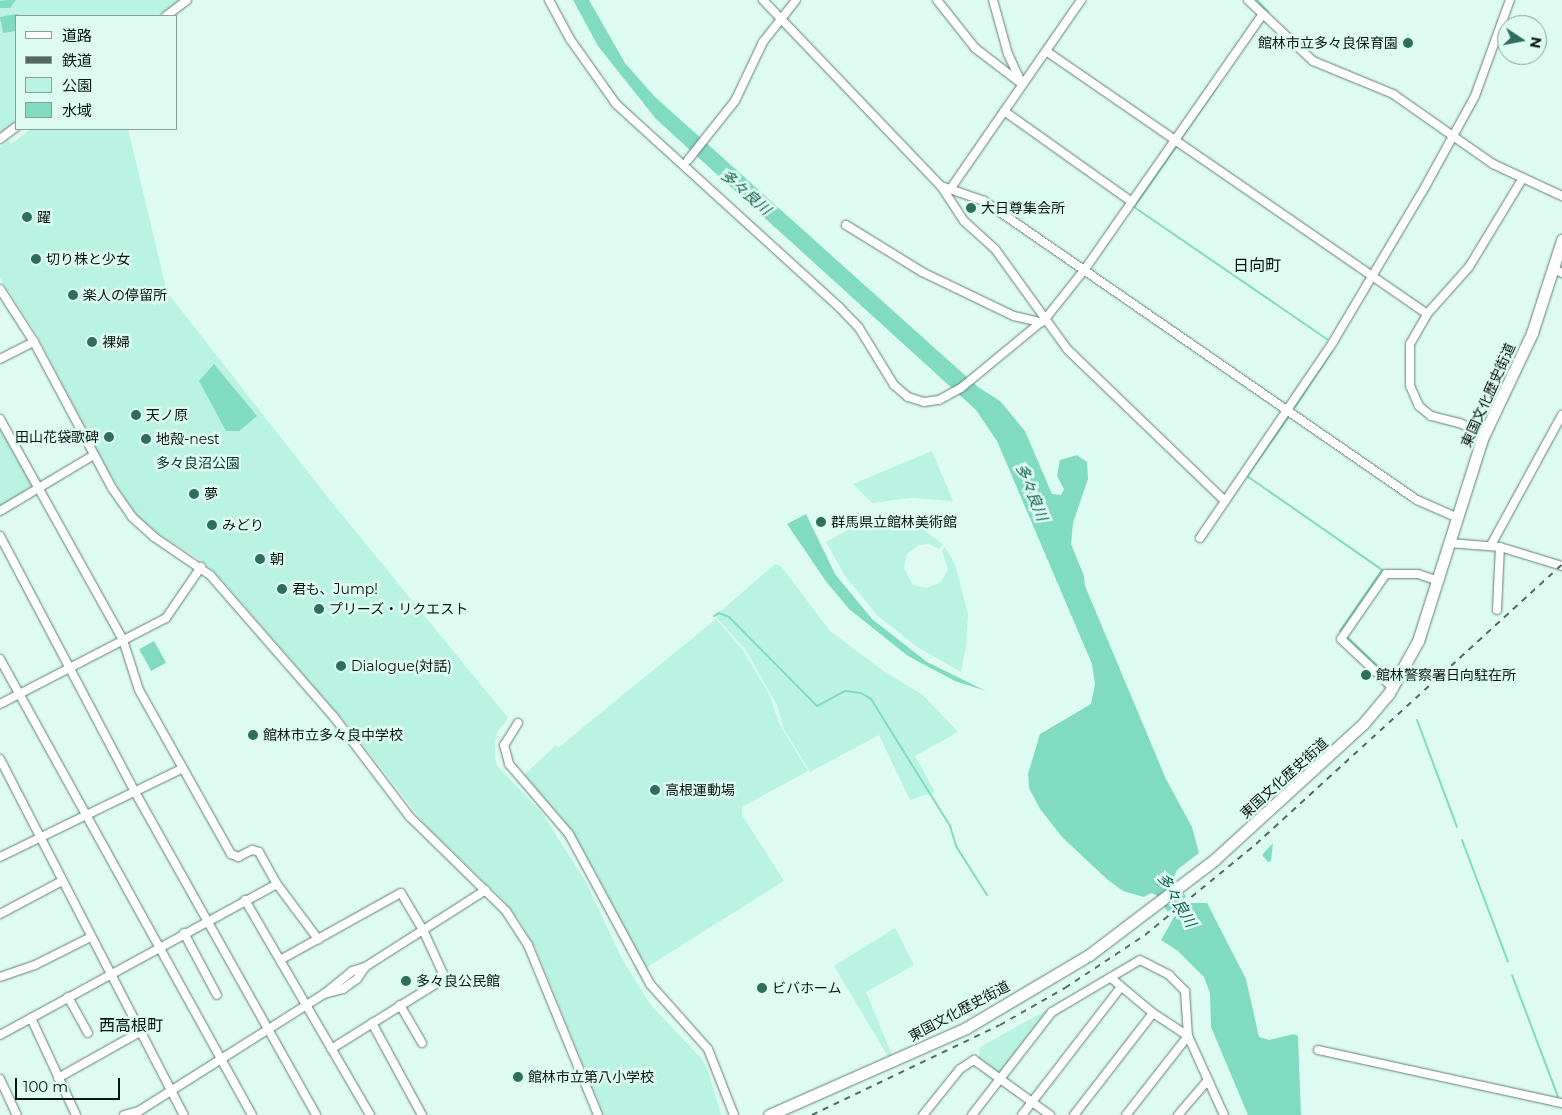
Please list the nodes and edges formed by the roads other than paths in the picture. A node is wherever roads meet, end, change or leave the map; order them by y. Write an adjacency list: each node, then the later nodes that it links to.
1 (186, 0): 11 (street)
2 (549, 0): 33 (street)
3 (763, 0): 12 (street)
4 (796, 0): 12 (street)
5 (937, 0): 14 (street)
6 (993, 0): 14 (street)
7 (1080, 0): 13 (street)
8 (1248, 0): 10 (street)
9 (1510, 0): 17 (street)
10 (1263, 14): 17 (street); 19 (street)
11 (167, 15)
12 (781, 19): 20 (street); 22 (street)
13 (1046, 51): 14 (street); 19 (street)
14 (1022, 84): 15 (street)
15 (1004, 111): 23 (street); 25 (street)
16 (15, 128): 18 (street)
17 (1451, 135): 21 (street); 30 (street)
18 (0, 139)
19 (1175, 139): 25 (street); 30 (street)
20 (688, 160)
21 (1523, 178): 24 (street); 32 (street)
22 (941, 186): 23 (street); 33 (street)
23 (951, 188): 28 (street)
24 (1562, 196)
25 (1132, 202): 28 (street)
26 (846, 225): 33 (street)
27 (1562, 240): 29 (highway, 東国文化歴史街道)
28 (1086, 269): 33 (street); 36 (street)
29 (1557, 271): 39 (highway, 東国文化歴史街道)
30 (1372, 276): 32 (street); 36 (street)
31 (0, 289): 34 (street)
32 (1426, 314): 39 (street)
33 (1044, 320): 42 (street)
34 (34, 342): 35 (street); 40 (street)
35 (0, 359)
36 (1288, 411): 42 (street); 44 (street)
37 (1562, 415): 48 (street)
38 (0, 419): 41 (street)
39 (1484, 434): 44 (highway, 東国文化歴史街道)
40 (94, 454): 41 (street); 51 (street)
41 (41, 489): 43 (street); 54 (street)
42 (1225, 501): 46 (street)
43 (0, 511)
44 (1456, 518): 47 (highway, 東国文化歴史街道)
45 (0, 536): 56 (street)
46 (1200, 538)
47 (1450, 543): 48 (street); 52 (highway, 東国文化歴史街道)
48 (1491, 545): 49 (street)
49 (1500, 546): 50 (street); 53 (street)
50 (1562, 566)
51 (201, 567): 54 (street); 69 (street)
52 (1438, 581): 57 (highway, 東国文化歴史街道); 57 (street)
53 (1497, 610)
54 (122, 640): 56 (street); 62 (street)
55 (0, 658): 58 (street)
56 (69, 668): 58 (street); 63 (street)
57 (1392, 687): 118 (highway, 東国文化歴史街道)
58 (19, 694): 59 (street); 64 (street)
59 (0, 704)
60 (518, 723): 117 (street)
61 (0, 759): 65 (street)
62 (183, 768): 63 (street); 68 (street)
63 (136, 792): 64 (street); 72 (street)
64 (85, 816): 65 (street); 77 (street)
65 (40, 837): 66 (street); 67 (street)
66 (0, 855)
67 (62, 881): 71 (street); 75 (street)
68 (277, 884): 70 (street); 76 (street)
69 (486, 890): 73 (street); 116 (street)
70 (246, 900): 72 (street); 78 (street)
71 (0, 914)
72 (207, 920): 74 (street); 90 (street)
73 (424, 930): 76 (street); 85 (street); 86 (street)
74 (184, 933): 77 (street); 83 (street)
75 (91, 937): 79 (street); 80 (street)
76 (318, 939): 78 (street)
77 (158, 947): 79 (street); 98 (street)
78 (280, 960): 85 (street)
79 (110, 973): 84 (street); 91 (street)
80 (0, 977)
81 (1110, 978): 82 (street); 94 (street); 100 (street)
82 (1120, 988): 87 (street); 105 (street)
83 (217, 995)
84 (68, 997): 88 (street); 92 (street)
85 (306, 1005): 90 (street); 96 (street)
86 (400, 1005): 89 (street); 95 (street)
87 (1153, 1013): 94 (street); 123 (street)
88 (31, 1018): 93 (street); 99 (street)
89 (372, 1023): 96 (street); 115 (street)
90 (268, 1030): 98 (street); 113 (street)
91 (140, 1032): 99 (street); 104 (street)
92 (88, 1033)
93 (0, 1035)
94 (1188, 1036): 102 (street); 124 (street)
95 (422, 1043)
96 (331, 1048): 114 (street)
97 (1318, 1050): 106 (street)
98 (221, 1060): 104 (street); 112 (street)
99 (58, 1078): 109 (street)
100 (1001, 1078): 105 (street); 119 (street); 120 (street)
101 (0, 1079): 103 (street)
102 (1208, 1080): 125 (street); 126 (street)
103 (2, 1089): 108 (street)
104 (171, 1091): 107 (street); 111 (street)
105 (1033, 1102): 121 (street); 122 (street)
106 (1562, 1103)
107 (138, 1113): 110 (street)
108 (17, 1115)
109 (76, 1115)
110 (124, 1115)
111 (184, 1115)
112 (252, 1115)
113 (316, 1115)
114 (370, 1115)
115 (422, 1115)
116 (598, 1115)
117 (734, 1115)
118 (769, 1115)
119 (924, 1115)
120 (972, 1115)
121 (1022, 1115)
122 (1050, 1115)
123 (1074, 1115)
124 (1126, 1115)
125 (1178, 1115)
126 (1224, 1115)

